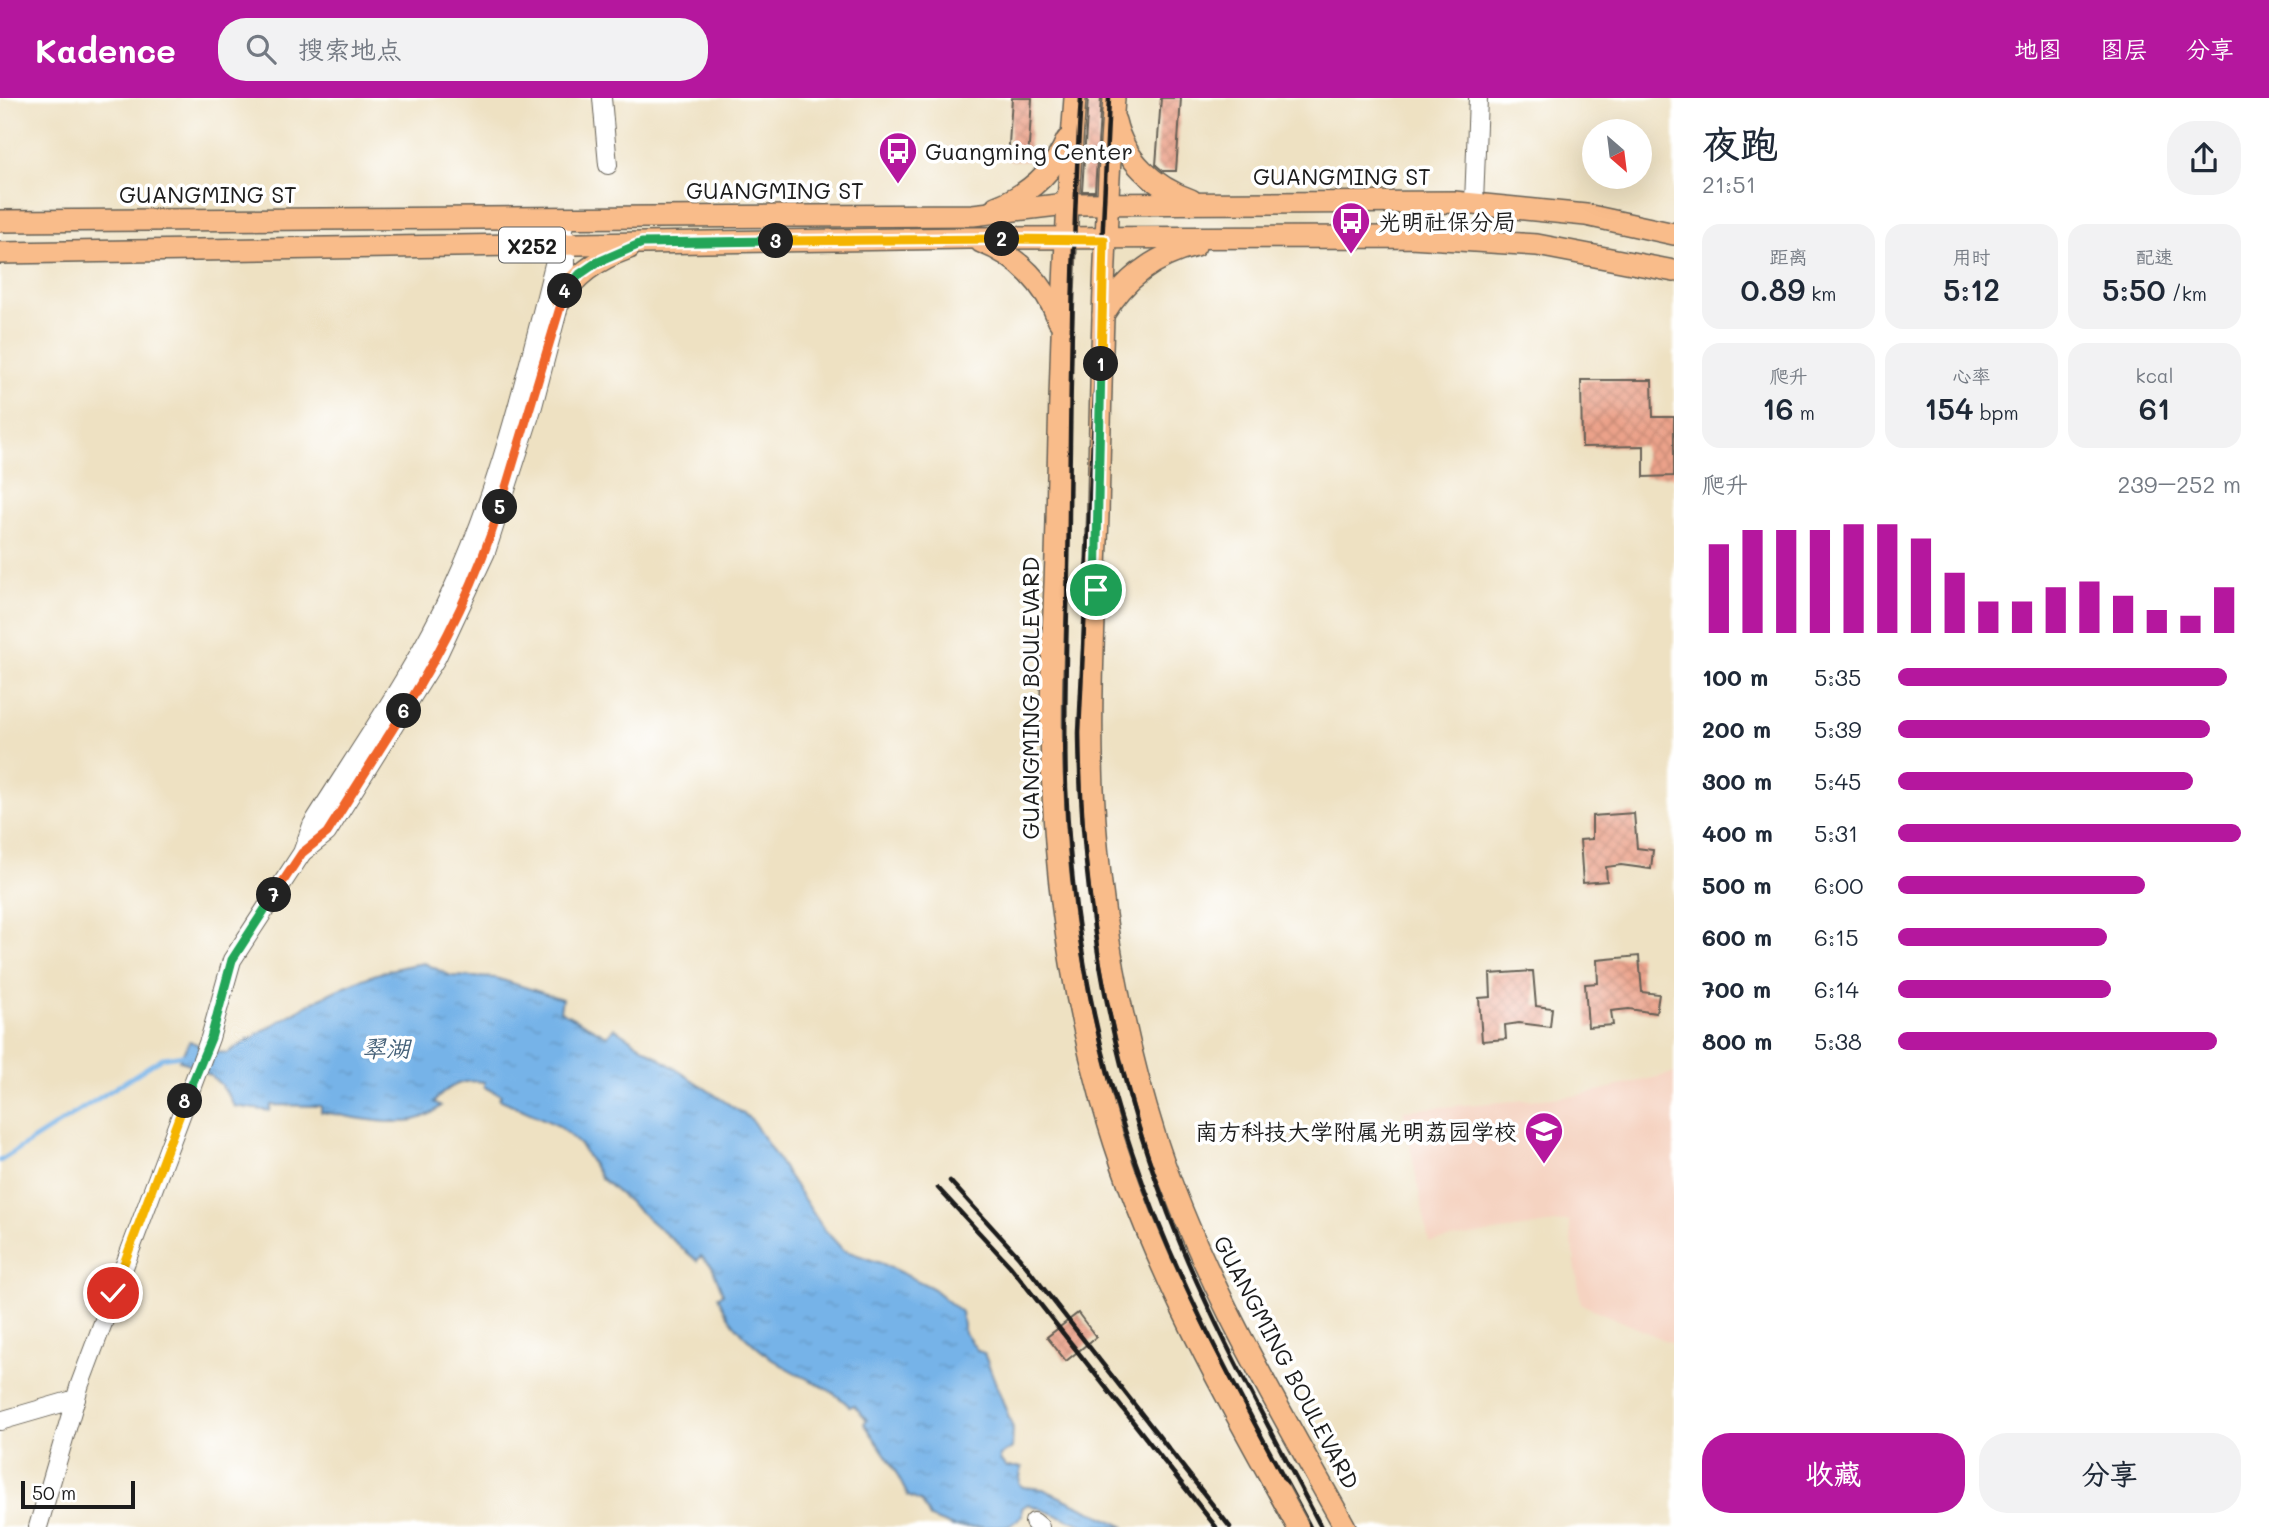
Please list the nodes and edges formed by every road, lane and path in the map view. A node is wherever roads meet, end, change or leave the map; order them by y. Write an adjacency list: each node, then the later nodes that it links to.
1 (602, 98): 6 (street)
2 (1075, 98): 5 (main road, GUANGMING BOULEVARD)
3 (1478, 98): 8 (street)
4 (1114, 106): 7 (main road); 10 (main road, GUANGMING BOULEVARD)
5 (1072, 128): 9 (main road, GUANGMING BOULEVARD); 11 (main road)
6 (608, 164)
7 (1207, 203): 8 (main road, GUANGMING ST); 10 (main road, GUANGMING ST)
8 (1474, 203): 14 (main road, GUANGMING ST)
9 (1066, 204): 10 (main road, GUANGMING ST); 11 (main road, GUANGMING ST); 17 (main road, GUANGMING BOULEVARD)
10 (1107, 204): 18 (main road, GUANGMING BOULEVARD)
11 (974, 215): 12 (main road, GUANGMING ST)
12 (566, 218): 13 (main road, GUANGMING ST); 20 (street)
13 (0, 221)
14 (1674, 234)
15 (969, 239): 17 (main road, X252); 19 (main road, X252); 25 (main road)
16 (1217, 239): 18 (main road); 22 (main road); 24 (main road)
17 (1064, 240): 18 (main road, X252); 25 (main road, GUANGMING BOULEVARD)
18 (1104, 240): 24 (main road, GUANGMING BOULEVARD)
19 (642, 243): 20 (main road, X252); 23 (main road)
20 (563, 244): 21 (main road, X252); 23 (street); 26 (street)
21 (0, 253)
22 (1674, 271)
23 (561, 300): 26 (street)
24 (1102, 317): 32 (main road, GUANGMING BOULEVARD)
25 (1062, 328): 31 (main road, GUANGMING BOULEVARD)
26 (302, 853): 27 (street)
27 (76, 1399): 28 (street); 30 (street)
28 (0, 1421)
29 (1278, 1490): 31 (main road, GUANGMING BOULEVARD, bridge)
30 (38, 1527)
31 (1298, 1527)
32 (1345, 1527)

